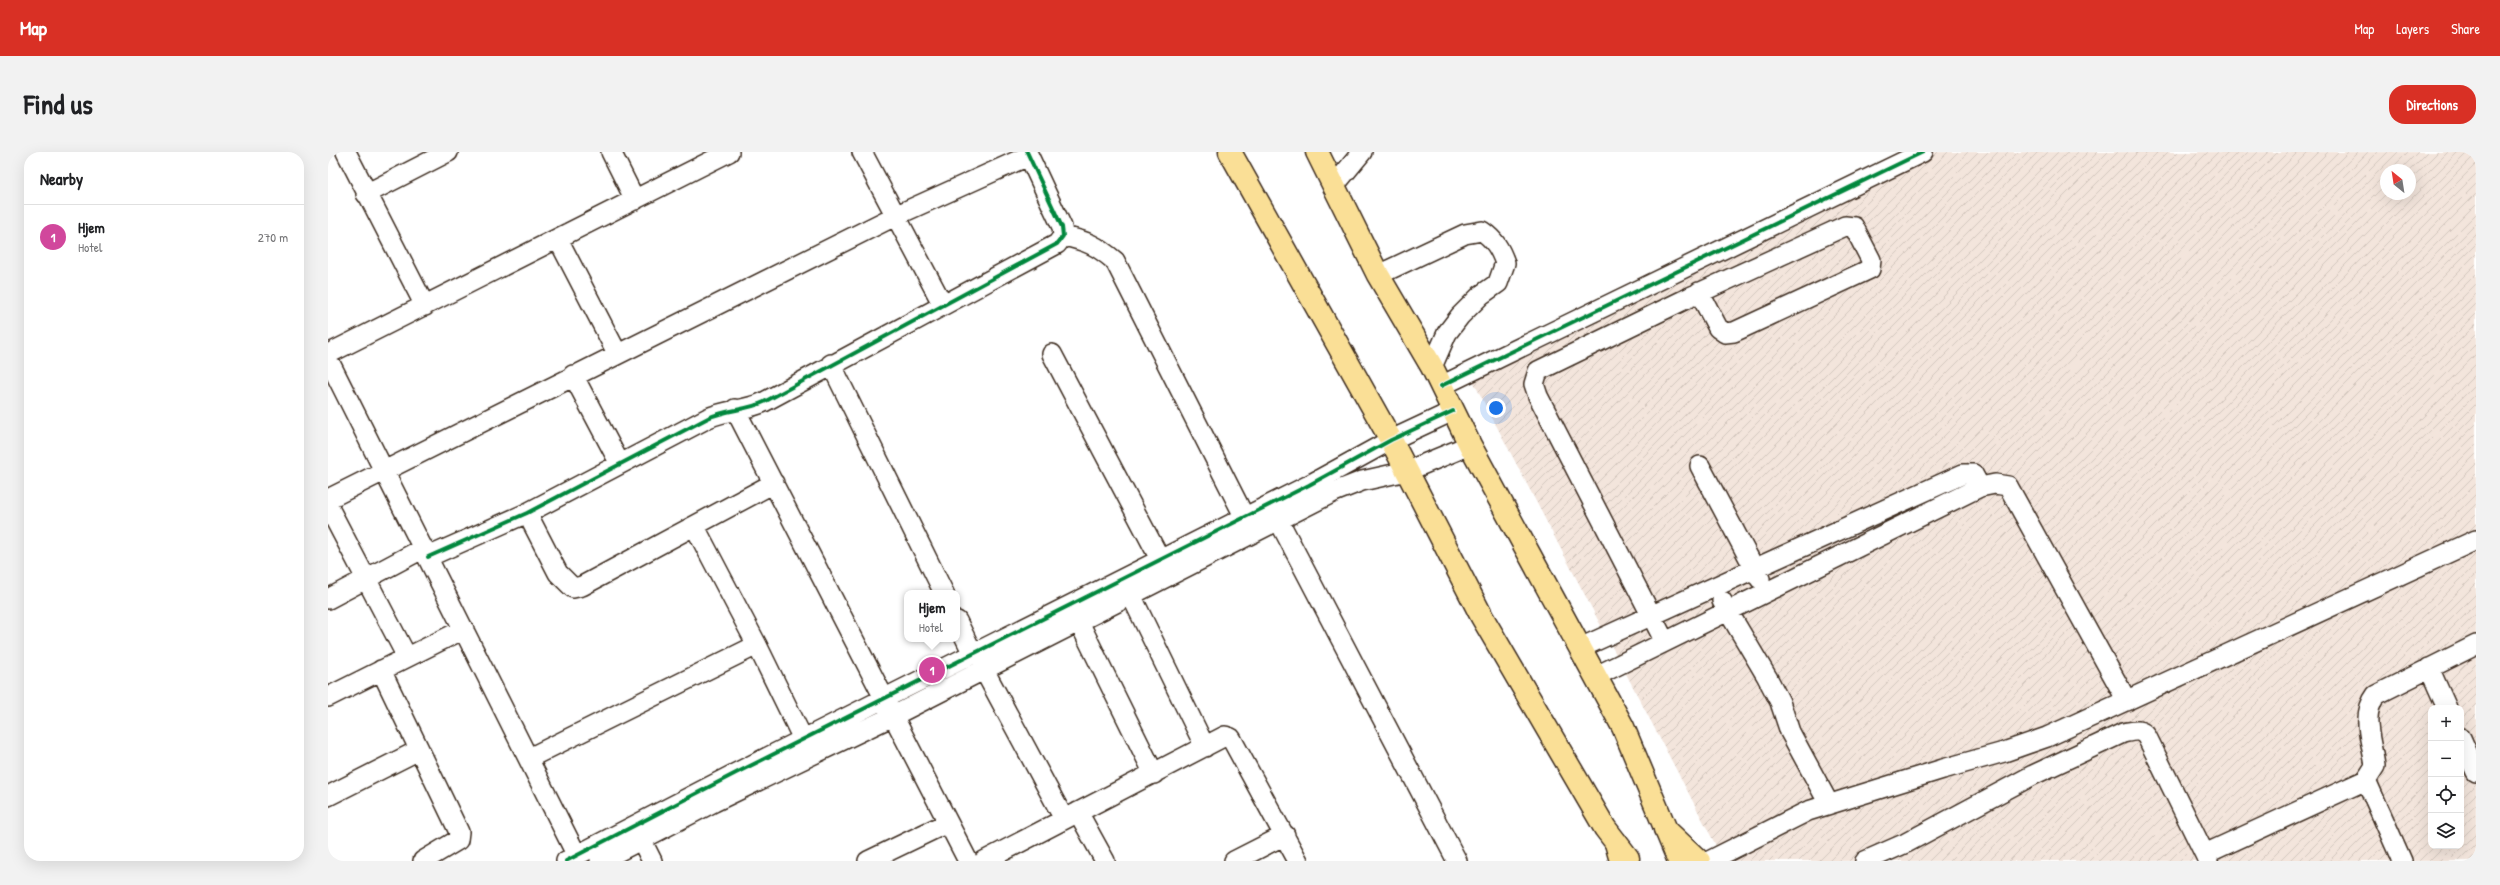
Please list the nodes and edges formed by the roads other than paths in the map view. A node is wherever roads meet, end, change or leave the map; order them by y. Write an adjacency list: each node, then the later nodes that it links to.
1 (346, 152): 12 (street)
2 (448, 152): 12 (street)
3 (611, 152): 13 (street)
4 (729, 152): 13 (street)
5 (862, 152): 14 (street)
6 (1230, 152): 30 (main road)
7 (1317, 152): 11 (main road)
8 (1362, 152): 11 (street)
9 (1923, 152): 27 (street)
10 (1028, 154): 14 (street); 15 (street)
11 (1334, 186): 17 (main road)
12 (366, 194): 19 (street)
13 (635, 200): 16 (street)
14 (895, 216): 20 (street); 21 (street)
15 (1063, 236): 20 (street); 41 (street)
16 (558, 239): 19 (street); 21 (street)
17 (1378, 275): 27 (main road); 27 (street)
18 (1699, 292): 18 (street); 55 (street)
19 (425, 306): 22 (street)
20 (943, 306): 25 (street)
21 (617, 353): 26 (street)
22 (328, 354)
23 (1052, 354): 46 (street)
24 (328, 359): 34 (street)
25 (832, 364): 28 (street); 50 (street)
26 (573, 375): 32 (street); 34 (street)
27 (1436, 376): 29 (main road)
28 (735, 409): 32 (street); 36 (street)
29 (1453, 411): 30 (street); 31 (main road)
30 (1391, 440): 35 (main road); 41 (street)
31 (1470, 445): 35 (street); 62 (main road)
32 (620, 464): 40 (street)
33 (1700, 466): 47 (street)
34 (384, 471): 38 (street); 45 (street)
35 (1407, 471): 42 (street); 86 (main road)
36 (774, 484): 43 (street); 71 (street)
37 (1980, 487): 47 (street); 51 (street); 69 (street)
38 (328, 499)
39 (328, 506): 48 (street)
40 (527, 513): 43 (street); 45 (street)
41 (1245, 518): 46 (street)
42 (1279, 521): 52 (street); 99 (street)
43 (695, 527): 60 (street)
44 (2476, 540): 69 (street)
45 (426, 552): 48 (street); 58 (street)
46 (1160, 559): 64 (street)
47 (1755, 569): 49 (street); 51 (street)
48 (366, 579): 53 (street); 63 (street)
49 (1714, 588): 54 (street); 55 (street)
50 (943, 590)
51 (1767, 592): 54 (street)
52 (1131, 595): 56 (street); 74 (street)
53 (328, 600)
54 (1728, 611): 59 (street); 81 (street)
55 (1652, 616): 59 (street); 62 (street)
56 (1079, 622): 64 (street); 78 (street)
57 (960, 626): 64 (street)
58 (464, 629): 63 (street); 76 (street)
59 (1665, 642): 67 (street)
60 (757, 645): 72 (street); 76 (street)
61 (2476, 645): 65 (street)
62 (1580, 648): 67 (main road)
63 (407, 657): 66 (street)
64 (978, 661): 71 (street); 82 (street)
65 (2430, 668): 70 (street); 79 (street)
66 (381, 670): 68 (street); 75 (street)
67 (1596, 676): 89 (main road)
68 (328, 697)
69 (2127, 701): 81 (street)
70 (2446, 705)
71 (889, 708): 72 (street); 83 (street); 85 (street)
72 (803, 740): 87 (street)
73 (2462, 741): 77 (street)
74 (1205, 747): 78 (street); 84 (street)
75 (419, 750): 80 (street); 90 (street)
76 (529, 758): 87 (street)
77 (2476, 772)
78 (1154, 774): 82 (street)
79 (2366, 780): 88 (street); 102 (street)
80 (328, 796)
81 (1829, 804): 89 (street)
82 (1071, 816): 95 (street); 96 (street)
83 (947, 822): 93 (street); 94 (street)
84 (1285, 835): 97 (street); 98 (street)
85 (642, 841): 91 (street); 92 (street)
86 (1618, 852): 100 (main road)
87 (572, 858)
88 (2207, 858): 101 (street)
89 (1689, 860)
90 (423, 861)
91 (600, 861)
92 (652, 861)
93 (868, 861)
94 (968, 861)
95 (984, 861)
96 (1105, 861)
97 (1234, 861)
98 (1298, 861)
99 (1457, 861)
100 (1631, 861)
101 (1865, 861)
102 (2402, 861)

